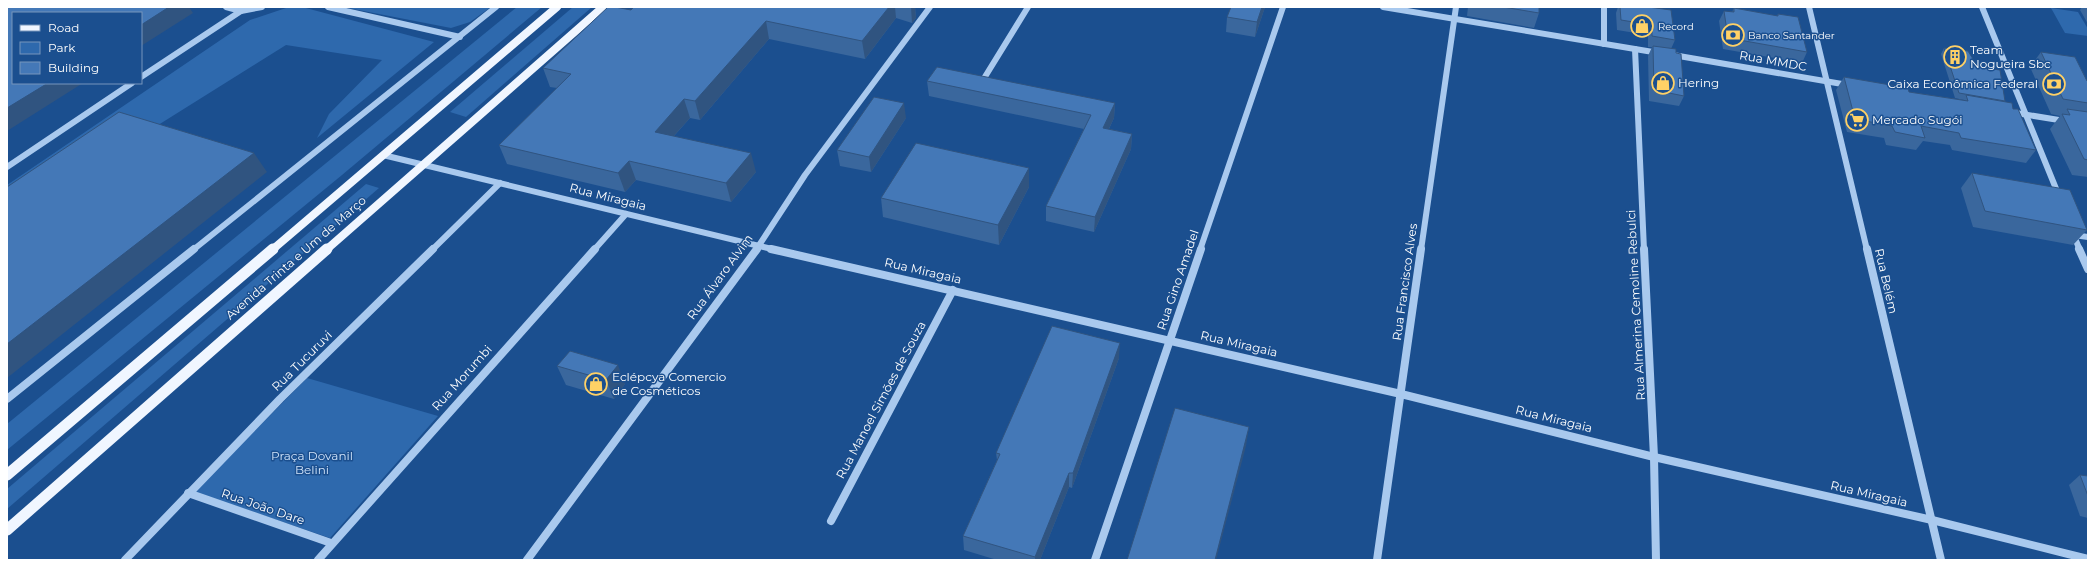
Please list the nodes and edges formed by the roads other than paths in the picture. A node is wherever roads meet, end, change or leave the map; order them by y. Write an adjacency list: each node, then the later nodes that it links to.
1 (226, 7): 16 (street)
2 (247, 7): 16 (street)
3 (262, 7): 16 (street)
4 (328, 7): 18 (street)
5 (496, 7): 18 (street)
6 (557, 7): 29 (main road, Avenida Trinta e Um de Março)
7 (603, 7): 30 (main road, Avenida Trinta e Um de Março)
8 (930, 7): 36 (street, Rua Álvaro Alvim)
9 (1028, 7): 22 (street)
10 (1283, 7): 39 (street, Rua Gino Amadel)
11 (1383, 7): 17 (street, Rua MMDC)
12 (1456, 7): 17 (street, Rua Francisco Alves)
13 (1604, 7): 19 (street)
14 (1809, 7): 23 (street, Rua Belém)
15 (1982, 7): 27 (street)
16 (241, 11): 21 (street)
17 (1454, 19): 19 (street, Rua MMDC); 40 (street, Rua Francisco Alves)
18 (460, 37): 41 (street)
19 (1604, 44): 20 (street, Rua MMDC)
20 (1635, 49): 23 (street, Rua MMDC); 42 (street, Rua Almerina Cemoline Rebulci)
21 (142, 76)
22 (983, 80)
23 (1827, 81): 25 (street, Rua MMDC); 45 (street, Rua Belém)
24 (131, 84): 31 (street)
25 (1858, 86)
26 (2004, 111): 27 (street)
27 (2027, 115): 28 (street); 33 (street)
28 (2073, 123)
29 (383, 155): 30 (street, Rua Miragaia); 43 (main road, Avenida Trinta e Um de Março)
30 (422, 164): 32 (street, Rua Miragaia); 47 (main road, Avenida Trinta e Um de Março)
31 (7, 167)
32 (500, 183): 34 (street, Rua Miragaia); 44 (street, Rua Tucuruvi)
33 (2063, 206)
34 (626, 214): 36 (street, Rua Miragaia); 48 (street, Rua Morumbi)
35 (2088, 237): 37 (street)
36 (759, 246): 38 (street, Rua Miragaia); 52 (street, Rua Álvaro Alvim)
37 (2088, 269)
38 (953, 290): 39 (street, Rua Miragaia); 46 (street, Rua Manoel Simões de Souza)
39 (1170, 340): 40 (street, Rua Miragaia); 53 (street, Rua Gino Amadel)
40 (1401, 394): 42 (street, Rua Miragaia); 54 (street, Rua Francisco Alves)
41 (7, 398)
42 (1654, 457): 45 (street, Rua Miragaia); 55 (street, Rua Almerina Cemoline Rebulci)
43 (7, 475)
44 (188, 493): 48 (street, Rua João Dare); 50 (street, Rua Tucuruvi)
45 (1932, 520): 49 (street, Rua Miragaia); 56 (street, Rua Belém)
46 (830, 521)
47 (7, 530)
48 (331, 543): 51 (street, Rua Morumbi)
49 (2088, 559)
50 (125, 560)
51 (318, 560)
52 (527, 560)
53 (1095, 560)
54 (1377, 560)
55 (1656, 560)
56 (1941, 560)

